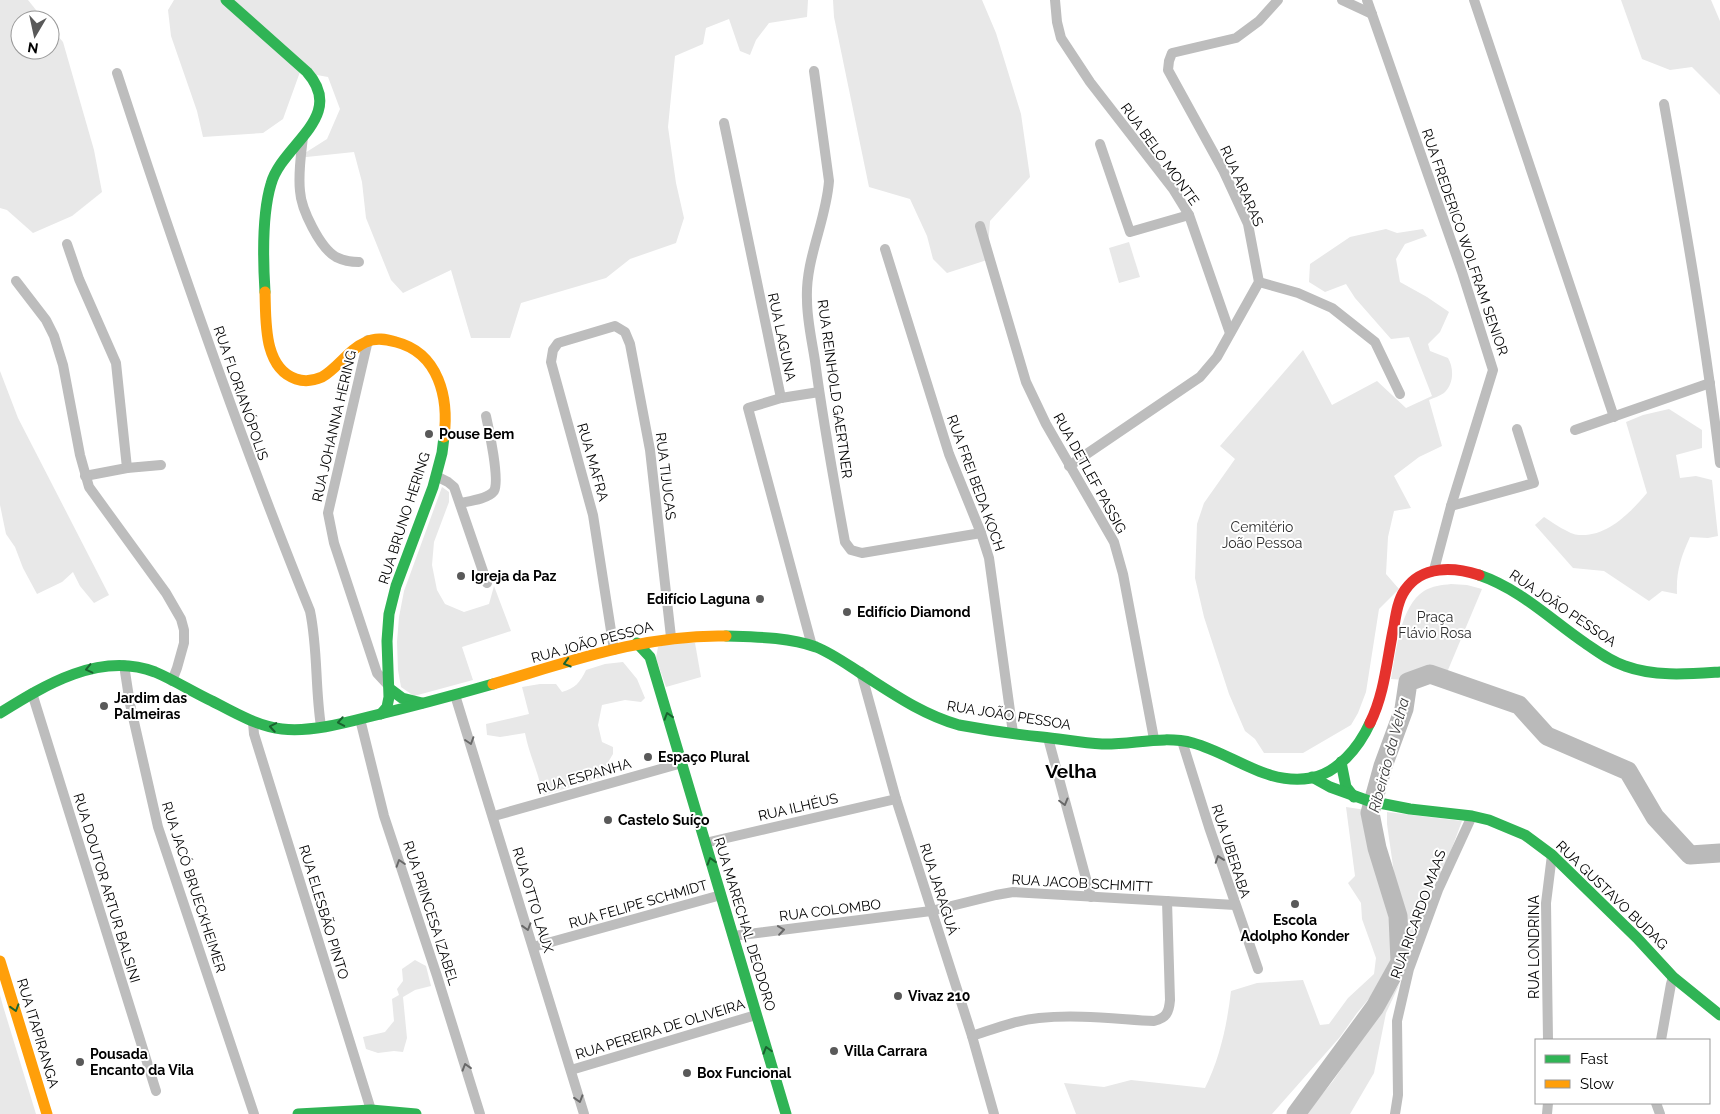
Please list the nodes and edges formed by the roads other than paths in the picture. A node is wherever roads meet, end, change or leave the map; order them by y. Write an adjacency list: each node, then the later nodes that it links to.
1 (226, 0): 12 (main road)
2 (1055, 0): 14 (street, RUA BELO MONTE)
3 (1278, 0): 20 (street, RUA ARARAS)
4 (1342, 0): 7 (street)
5 (1367, 0): 7 (street, RUA FREDERICO WOLFRAM SENIOR)
6 (1474, 0): 29 (street)
7 (1372, 14): 39 (street, RUA FREDERICO WOLFRAM SENIOR)
8 (814, 70): 25 (street, RUA REINHOLD GAERTNER)
9 (117, 73): 61 (street, RUA FLORIANÓPOLIS)
10 (1664, 104): 24 (street)
11 (724, 123): 27 (street, RUA LAGUNA)
12 (303, 137): 18 (street); 23 (main road)
13 (1100, 144): 14 (street)
14 (1189, 215): 22 (street, RUA BELO MONTE)
15 (980, 226): 34 (street, RUA DETLEF PASSIG)
16 (66, 244): 35 (street)
17 (885, 249): 40 (street, RUA FREI BEDA KOCH)
18 (359, 262)
19 (16, 281): 36 (street)
20 (1259, 282): 22 (street); 26 (street)
21 (615, 326): 43 (street, RUA TIJUCAS); 47 (street, RUA MAFRA)
22 (1230, 333): 34 (street)
23 (368, 340): 37 (main road, RUA BRUNO HERING); 53 (street, RUA JOHANNA HERING)
24 (1710, 383): 29 (street); 32 (street)
25 (819, 392): 27 (street); 40 (street, RUA REINHOLD GAERTNER)
26 (1400, 394)
27 (781, 398): 46 (street, RUA LAGUNA)
28 (486, 416): 38 (street)
29 (1614, 417): 31 (street)
30 (1517, 429): 39 (street)
31 (1575, 430)
32 (1720, 463)
33 (161, 465): 35 (street)
34 (1069, 466): 64 (street, RUA DETLEF PASSIG)
35 (127, 468): 36 (street)
36 (85, 476): 52 (street)
37 (436, 476): 38 (street); 53 (main road, RUA BRUNO HERING)
38 (460, 503): 42 (street)
39 (1451, 506): 41 (street, RUA FREDERICO WOLFRAM SENIOR)
40 (981, 533): 62 (street, RUA FREI BEDA KOCH)
41 (1434, 570): 51 (main road, RUA JOÃO PESSOA); 67 (main road, RUA JOÃO PESSOA)
42 (487, 583)
43 (671, 637): 44 (main road, RUA JOÃO PESSOA); 46 (main road, RUA JOÃO PESSOA)
44 (659, 640): 45 (main road, RUA JOÃO PESSOA); 48 (main road)
45 (638, 643): 47 (main road, RUA JOÃO PESSOA); 48 (main road, RUA MARECHAL DEODORO)
46 (812, 646): 50 (main road, RUA JOÃO PESSOA)
47 (614, 650): 55 (main road, RUA JOÃO PESSOA, one-way to 55)
48 (650, 657): 66 (main road, RUA MARECHAL DEODORO, one-way to 48)
49 (124, 665): 52 (main road, RUA JOÃO PESSOA); 54 (main road, RUA JOÃO PESSOA, one-way to 54); 95 (street, RUA JACÓ BRUECKHEIMER)
50 (860, 671): 62 (main road, RUA JOÃO PESSOA); 71 (street, RUA JARAGUÁ)
51 (1720, 672)
52 (172, 681): 60 (main road, RUA JOÃO PESSOA)
53 (390, 687): 56 (main road); 58 (main road, RUA BRUNO HERING)
54 (32, 693): 57 (main road, RUA JOÃO PESSOA); 92 (street, RUA DOUTOR ARTUR BALSINI)
55 (455, 695): 56 (main road, RUA JOÃO PESSOA); 72 (street, RUA OTTO LAUX, one-way to 72)
56 (422, 704): 58 (main road, RUA JOÃO PESSOA)
57 (0, 712)
58 (381, 714): 59 (main road, RUA JOÃO PESSOA)
59 (360, 719): 61 (main road, RUA JOÃO PESSOA, one-way to 61); 98 (street, RUA PRINCESA IZABEL, one-way to 59)
60 (253, 722): 61 (main road, RUA JOÃO PESSOA, one-way to 60); 93 (street, RUA ELESBÃO PINTO)
61 (321, 726)
62 (1013, 733): 63 (main road, RUA JOÃO PESSOA)
63 (1048, 738): 64 (main road, RUA JOÃO PESSOA); 77 (street, one-way to 77)
64 (1154, 739): 65 (main road, RUA JOÃO PESSOA)
65 (1182, 741): 68 (main road, RUA JOÃO PESSOA); 79 (street, RUA UBERABA, one-way to 65)
66 (682, 763): 72 (street, RUA ESPANHA); 74 (main road, RUA MARECHAL DEODORO)
67 (1339, 764): 68 (main road, RUA JOÃO PESSOA); 69 (main road); 70 (main road)
68 (1316, 776): 69 (main road); 70 (main road, RUA GUSTAVO BUDAG)
69 (1332, 780): 70 (main road)
70 (1351, 794): 73 (main road, RUA GUSTAVO BUDAG)
71 (896, 799): 74 (street, RUA ILHÉUS); 80 (street, RUA JARAGUÁ)
72 (494, 816): 82 (street, RUA OTTO LAUX, one-way to 82)
73 (1472, 816): 75 (main road, RUA GUSTAVO BUDAG); 102 (street, RUA RICARDO MAAS)
74 (705, 843): 76 (main road, RUA MARECHAL DEODORO, one-way to 74)
75 (1552, 855): 85 (main road, RUA GUSTAVO BUDAG); 89 (street, RUA LONDRINA)
76 (721, 895): 81 (main road, RUA MARECHAL DEODORO); 82 (street, RUA FELIPE SCHMIDT)
77 (1091, 897): 78 (street, RUA JACOB SCHMITT); 80 (street, RUA JACOB SCHMITT)
78 (1167, 901): 79 (street, RUA JACOB SCHMITT); 88 (street)
79 (1235, 905): 84 (street, RUA UBERABA)
80 (931, 911): 81 (street, RUA COLOMBO, one-way to 80); 88 (street, RUA JARAGUÁ)
81 (733, 936): 86 (main road, RUA MARECHAL DEODORO)
82 (533, 947): 91 (street, RUA OTTO LAUX)
83 (0, 962): 94 (main road, RUA ITAPIRANGA, one-way to 94)
84 (1258, 969)
85 (1673, 977): 87 (main road, RUA GUSTAVO BUDAG); 90 (street)
86 (756, 1015): 91 (street, RUA PEREIRA DE OLIVEIRA); 100 (main road, RUA MARECHAL DEODORO, one-way to 86)
87 (1720, 1015)
88 (972, 1036): 101 (street, RUA JARAGUÁ)
89 (1548, 1039)
90 (1661, 1039)
91 (570, 1070): 99 (street, RUA OTTO LAUX, one-way to 99)
92 (156, 1091)
93 (371, 1110): 96 (main road); 97 (main road)
94 (48, 1114)
95 (254, 1114)
96 (298, 1114)
97 (416, 1114)
98 (480, 1114)
99 (584, 1114)
100 (786, 1114)
101 (994, 1114)
102 (1395, 1114)

